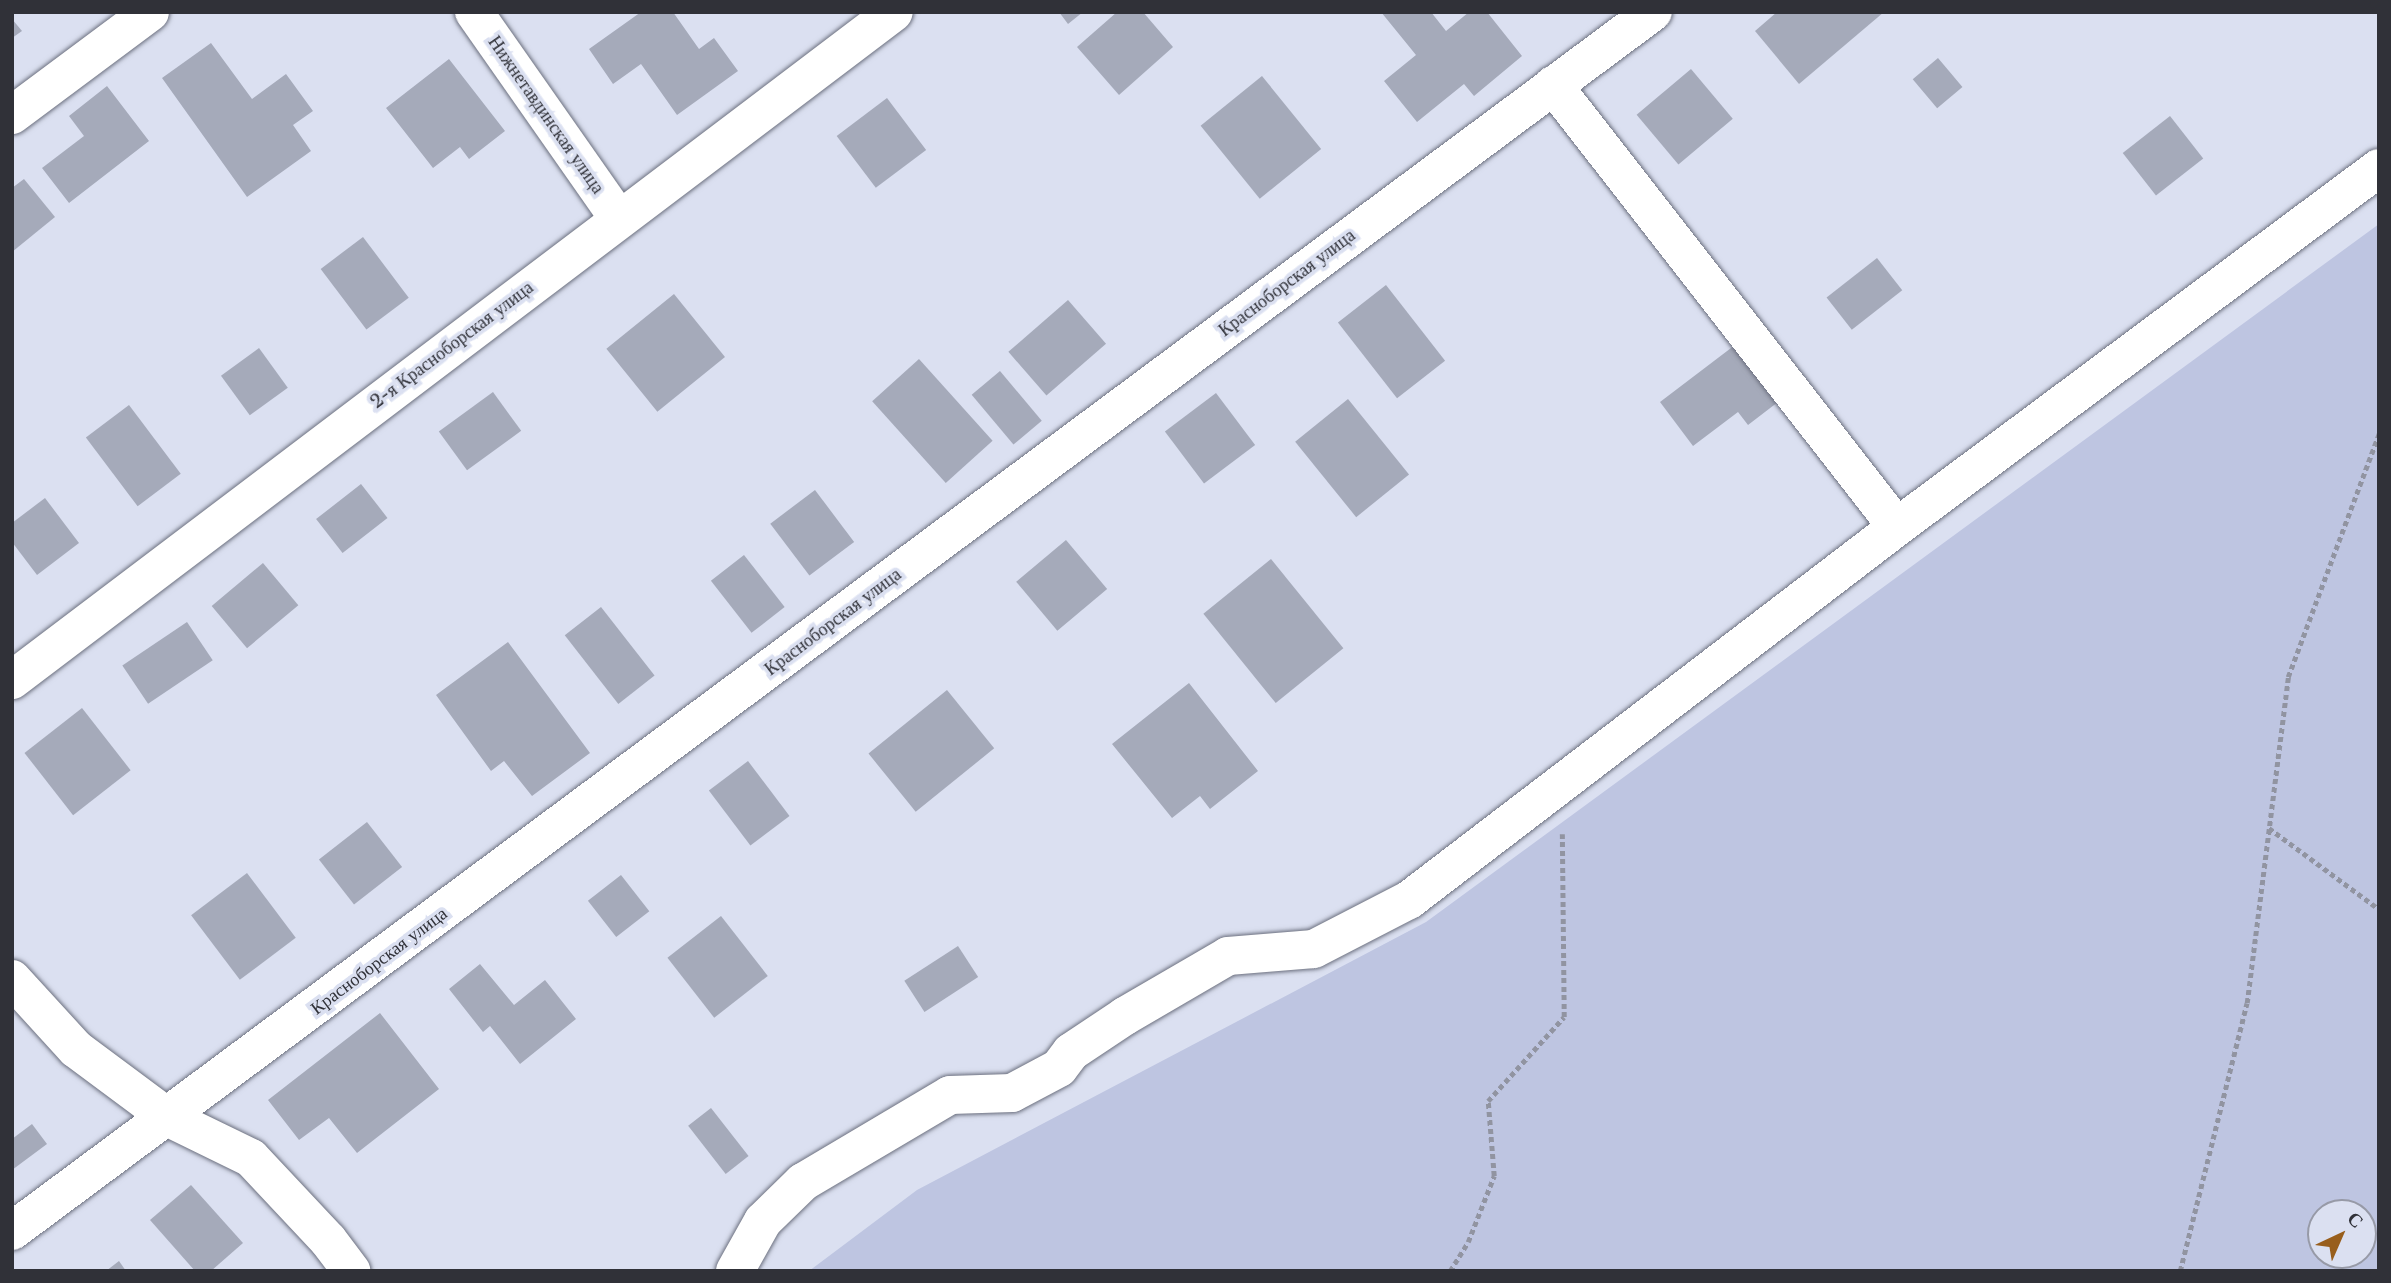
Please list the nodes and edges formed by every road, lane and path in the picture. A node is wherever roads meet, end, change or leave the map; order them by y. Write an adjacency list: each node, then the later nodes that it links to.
1 (150, 12): 6 (street)
2 (474, 12): 8 (street, Нижнетавдинская улица)
3 (894, 12): 8 (street, 2-я Красноборская улица)
4 (1653, 12): 5 (street, Красноборская улица)
5 (1553, 85): 10 (street); 16 (street, Красноборская улица)
6 (12, 115)
7 (2379, 168): 10 (street)
8 (618, 218): 11 (street, 2-я Красноборская улица)
9 (2379, 433): 13 (path)
10 (1897, 527): 12 (street)
11 (12, 680)
12 (1562, 784): 19 (street); 20 (path)
13 (2269, 827): 14 (path); 21 (path)
14 (2379, 909)
15 (12, 979): 16 (street)
16 (169, 1118): 17 (street, Красноборская улица); 18 (street)
17 (12, 1231)
18 (351, 1271)
19 (735, 1271)
20 (1450, 1271)
21 (2180, 1271)

